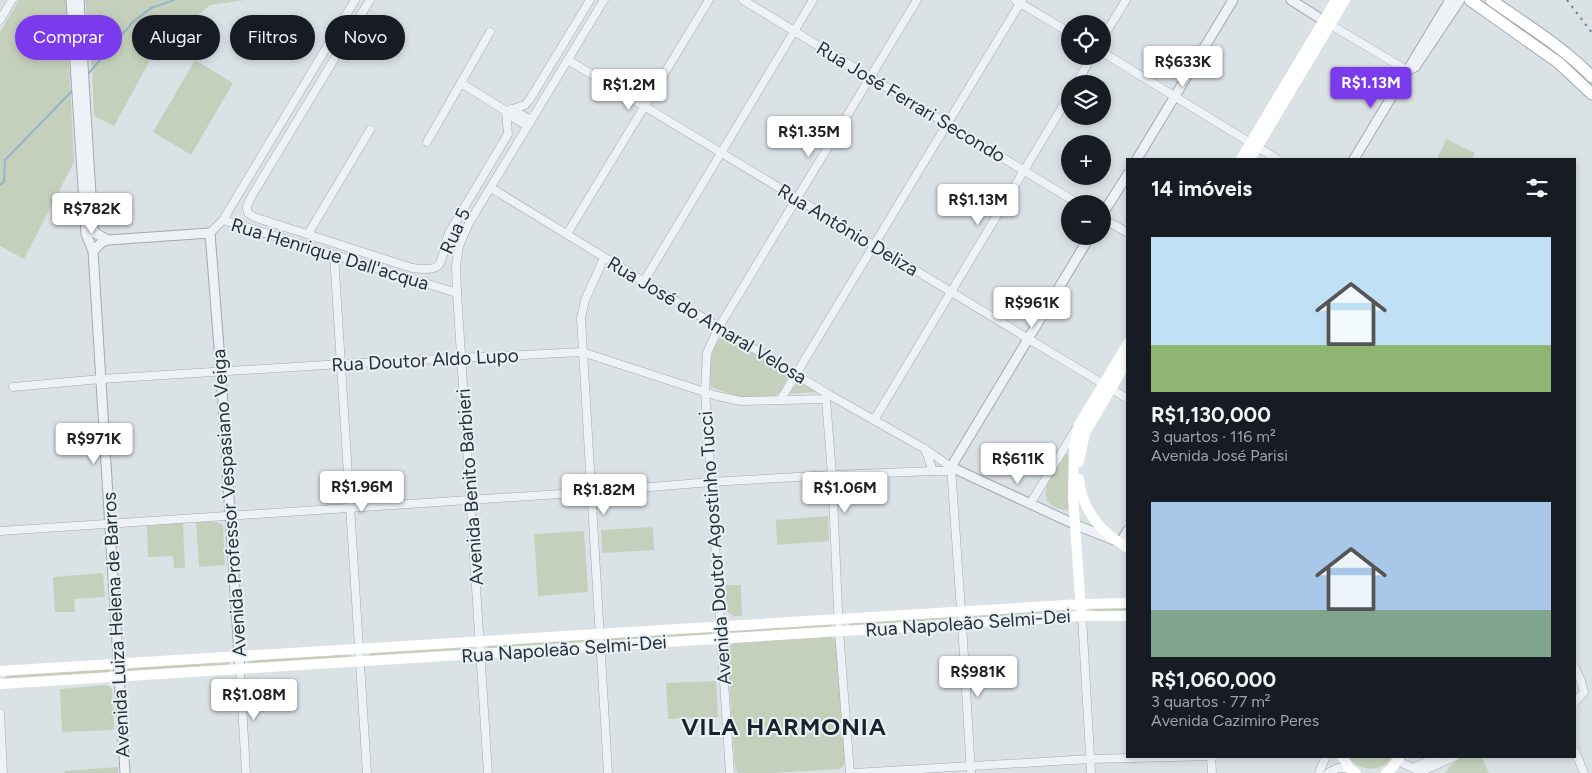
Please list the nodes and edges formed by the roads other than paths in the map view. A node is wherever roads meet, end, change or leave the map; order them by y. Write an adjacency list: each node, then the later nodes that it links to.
1 (12, 0): 22 (street)
2 (71, 0): 65 (street, Avenida Luiza Helena de Barros)
3 (79, 0): 62 (street)
4 (355, 0): 56 (street)
5 (370, 0): 60 (street, Rua 5)
6 (590, 0): 38 (street)
7 (604, 0): 29 (street, Avenida Benito Barbieri)
8 (710, 0): 36 (street)
9 (743, 0): 26 (street, Rua José Ferrari Secondo)
10 (813, 0): 26 (street)
11 (917, 0): 32 (street, Avenida Doutor Agostinho Tucci)
12 (1126, 0): 24 (street)
13 (1233, 0): 35 (street)
14 (1290, 0): 23 (street)
15 (1336, 0): 23 (main road)
16 (1345, 0): 23 (main road)
17 (1450, 0): 30 (street)
18 (1460, 0): 30 (street)
19 (1470, 0): 34 (main road)
20 (1491, 0): 31 (main road)
21 (1019, 1): 25 (street); 40 (street)
22 (0, 20)
23 (1327, 23): 30 (street); 43 (main road)
24 (1111, 24)
25 (1061, 27)
26 (794, 31): 32 (street, Rua José Ferrari Secondo); 44 (street)
27 (490, 32): 33 (street)
28 (1111, 57): 35 (street)
29 (568, 60): 36 (street, Rua Antônio Deliza); 39 (street, Avenida Benito Barbieri)
30 (1408, 71): 49 (street)
31 (1592, 76)
32 (870, 77): 40 (street, Rua José Ferrari Secondo); 54 (street, Avenida Doutor Agostinho Tucci)
33 (461, 83): 38 (street); 42 (street)
34 (1592, 94)
35 (1175, 96): 43 (street); 45 (street)
36 (645, 107): 44 (street, Rua Antônio Deliza); 61 (street)
37 (1061, 109): 50 (street)
38 (508, 111): 39 (street); 60 (street, Rua 5)
39 (529, 123): 52 (street, Avenida Benito Barbieri)
40 (948, 124): 50 (street, Rua José Ferrari Secondo); 63 (street)
41 (370, 130): 60 (street)
42 (426, 142)
43 (1254, 144): 46 (main road); 47 (main road); 48 (street)
44 (722, 154): 54 (street, Rua Antônio Deliza); 68 (street)
45 (1138, 158)
46 (1241, 158)
47 (1250, 158)
48 (1275, 158)
49 (1355, 158)
50 (1024, 171): 53 (street, Rua José Ferrari Secondo); 69 (street)
51 (1126, 177): 55 (street)
52 (491, 188): 61 (street, Rua José do Amaral Velosa); 70 (street, Avenida Benito Barbieri)
53 (1064, 195)
54 (797, 200): 63 (street, Rua Antônio Deliza); 71 (street, Avenida Doutor Agostinho Tucci)
55 (1111, 201)
56 (224, 220): 59 (street, Rua Henrique Dall'acqua); 66 (street, Rua Henrique Dall'acqua)
57 (1111, 222): 58 (street)
58 (1126, 232)
59 (210, 234): 62 (street, Rua Henrique Dall'acqua); 78 (street, Avenida Professor Vespasiano Veiga)
60 (308, 234)
61 (567, 234): 67 (street, Rua José do Amaral Velosa)
62 (108, 240): 65 (street)
63 (874, 245): 69 (street, Rua Antônio Deliza); 79 (street)
64 (1084, 245): 72 (street)
65 (93, 252): 80 (street, Avenida Luiza Helena de Barros)
66 (334, 255): 70 (street, Rua Henrique Dall'acqua); 77 (street)
67 (604, 258): 68 (street, Rua José do Amaral Velosa); 74 (street)
68 (644, 281): 71 (street, Rua José do Amaral Velosa)
69 (951, 292): 72 (street, Rua Antônio Deliza); 87 (street)
70 (457, 293): 75 (street, Avenida Benito Barbieri)
71 (720, 327): 79 (street, Rua José do Amaral Velosa); 83 (street, Avenida Doutor Agostinho Tucci)
72 (1027, 339): 81 (street, Rua Antônio Deliza); 90 (street)
73 (1126, 347): 81 (main road)
74 (582, 352): 75 (street, Rua Doutor Aldo Lupo); 83 (street, Rua Doutor Aldo Lupo); 94 (street)
75 (461, 358): 77 (street, Rua Doutor Aldo Lupo); 95 (street, Avenida Benito Barbieri)
76 (1126, 362): 81 (main road)
77 (341, 364): 78 (street, Rua Doutor Aldo Lupo); 97 (street)
78 (221, 373): 80 (street, Rua Doutor Aldo Lupo); 98 (street, Avenida Professor Vespasiano Veiga)
79 (796, 374): 84 (street, Rua José do Amaral Velosa); 86 (street)
80 (102, 379): 82 (street, Rua Doutor Aldo Lupo); 99 (street, Avenida Luiza Helena de Barros)
81 (1106, 386): 85 (street, Rua Antônio Deliza); 88 (main road); 102 (main road)
82 (13, 387)
83 (705, 392): 86 (street, Rua Doutor Aldo Lupo); 93 (street, Avenida Doutor Agostinho Tucci)
84 (827, 396): 86 (street, Rua Doutor Aldo Lupo); 87 (street, Rua José do Amaral Velosa); 92 (street)
85 (1126, 398)
86 (781, 399)
87 (874, 420): 89 (street, Rua José do Amaral Velosa)
88 (1079, 425): 96 (street); 100 (main road)
89 (924, 449): 90 (street, Rua José do Amaral Velosa); 91 (street)
90 (951, 469): 91 (street); 96 (street, Rua José do Amaral Velosa); 105 (street)
91 (934, 470): 92 (street)
92 (832, 475): 93 (street); 108 (street)
93 (711, 482): 94 (street); 110 (street, Avenida Doutor Agostinho Tucci)
94 (591, 492): 95 (street); 112 (street)
95 (470, 500): 97 (street); 114 (street, Avenida Benito Barbieri)
96 (1030, 504): 100 (street, Rua José do Amaral Velosa)
97 (350, 508): 98 (street); 116 (street)
98 (229, 515): 99 (street); 118 (street, Avenida Professor Vespasiano Veiga)
99 (109, 523): 101 (street); 120 (street, Avenida Luiza Helena de Barros)
100 (1076, 525): 102 (street, Rua José do Amaral Velosa); 104 (main road)
101 (0, 531)
102 (1120, 544)
103 (1126, 603): 104 (main road, Rua Napoleão Selmi-Dei)
104 (1081, 604): 105 (main road, Rua Napoleão Selmi-Dei); 106 (main road)
105 (962, 612): 108 (main road, Rua Napoleão Selmi-Dei); 109 (street)
106 (1082, 616): 107 (main road, Rua Napoleão Selmi-Dei); 109 (main road, Rua Napoleão Selmi-Dei); 135 (street)
107 (1126, 616)
108 (839, 619): 110 (main road, Rua Napoleão Selmi-Dei); 111 (street)
109 (962, 624): 111 (main road, Rua Napoleão Selmi-Dei); 137 (street)
110 (720, 626): 112 (main road, Rua Napoleão Selmi-Dei); 113 (street, Avenida Doutor Agostinho Tucci)
111 (839, 631): 113 (main road, Rua Napoleão Selmi-Dei); 147 (street)
112 (600, 634): 114 (main road, Rua Napoleão Selmi-Dei); 115 (street)
113 (721, 639): 115 (main road, Rua Napoleão Selmi-Dei); 146 (street, Avenida Doutor Agostinho Tucci)
114 (481, 641): 116 (main road, Rua Napoleão Selmi-Dei); 117 (street, Avenida Benito Barbieri)
115 (601, 646): 117 (main road, Rua Napoleão Selmi-Dei); 145 (street)
116 (359, 649): 118 (main road, Rua Napoleão Selmi-Dei); 119 (street)
117 (482, 654): 119 (main road, Rua Napoleão Selmi-Dei); 144 (street, Avenida Benito Barbieri)
118 (238, 656): 120 (main road, Rua Napoleão Selmi-Dei); 121 (street, Avenida Professor Vespasiano Veiga)
119 (360, 662): 121 (main road, Rua Napoleão Selmi-Dei); 143 (street)
120 (119, 664): 123 (main road, Rua Napoleão Selmi-Dei); 124 (street, Avenida Luiza Helena de Barros)
121 (240, 670): 124 (main road, Rua Napoleão Selmi-Dei); 142 (street, Avenida Professor Vespasiano Veiga)
122 (1576, 670): 126 (street)
123 (0, 671)
124 (120, 677): 125 (main road, Rua Napoleão Selmi-Dei); 141 (street, Avenida Luiza Helena de Barros)
125 (0, 684)
126 (1576, 701)
127 (0, 713): 140 (street)
128 (1576, 753): 152 (street)
129 (1131, 758): 135 (street)
130 (1212, 758): 149 (street)
131 (1325, 758): 150 (street)
132 (1341, 758): 138 (main road)
133 (1435, 758): 139 (street)
134 (1451, 758): 139 (street)
135 (1090, 759): 137 (street); 148 (street)
136 (1394, 766): 139 (street)
137 (971, 769): 147 (street)
138 (1352, 771): 151 (street)
139 (1418, 771)
140 (3, 773)
141 (125, 773)
142 (246, 773)
143 (366, 773)
144 (488, 773)
145 (608, 773)
146 (730, 773)
147 (852, 773)
148 (1091, 773)
149 (1212, 773)
150 (1319, 773)
151 (1328, 773)
152 (1584, 773)

